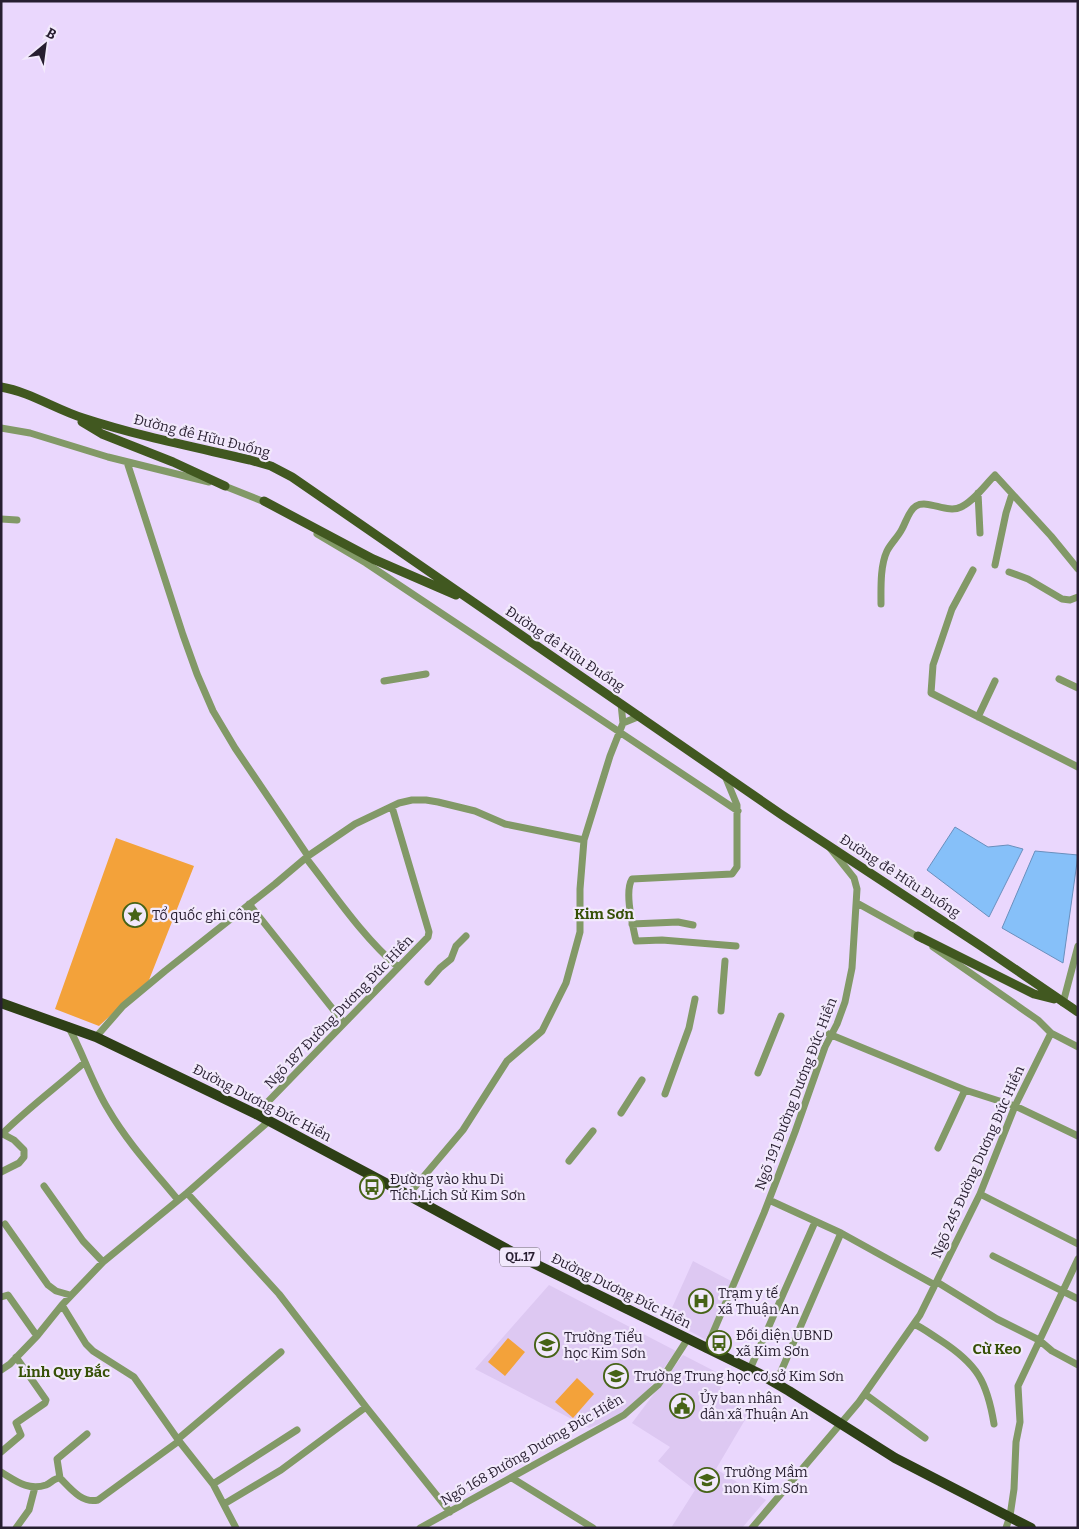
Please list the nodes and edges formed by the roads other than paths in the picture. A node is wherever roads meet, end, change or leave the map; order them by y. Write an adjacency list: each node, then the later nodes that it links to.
1 (1, 387): 2 (main road, Đường đê Hữu Đuống)
2 (68, 413): 5 (main road); 17 (main road, Đường đê Hữu Đuống)
3 (1, 428): 4 (street)
4 (128, 462): 5 (street); 35 (street)
5 (225, 486): 8 (street)
6 (978, 493): 7 (street); 11 (street); 18 (street)
7 (1012, 494): 12 (street); 13 (street)
8 (264, 501): 17 (main road); 28 (street)
9 (1, 519): 10 (street)
10 (17, 520)
11 (980, 533)
12 (995, 565)
13 (1078, 569)
14 (973, 570): 26 (street)
15 (1008, 572): 16 (street)
16 (1078, 597)
17 (472, 602): 24 (main road, Đường đê Hữu Đuống)
18 (881, 604)
19 (426, 674): 21 (street)
20 (1059, 679): 23 (street)
21 (384, 681)
22 (995, 681): 26 (street)
23 (1078, 688)
24 (621, 704): 25 (main road, Đường đê Hữu Đuống); 27 (street)
25 (640, 716): 27 (street); 30 (main road, Đường đê Hữu Đuống)
26 (978, 717): 29 (street)
27 (623, 723): 28 (street)
28 (620, 732): 32 (street); 33 (street)
29 (1078, 767)
30 (725, 776): 32 (street); 34 (main road, Đường đê Hữu Đuống)
31 (392, 807): 33 (street); 35 (street); 45 (street, Ngõ 187 Đường Dương Đức Hiền)
32 (738, 811): 38 (street)
33 (584, 840): 77 (street)
34 (828, 845): 36 (street, Ngõ 191 Đường Dương Đức Hiền); 48 (main road, Đường đê Hữu Đuống)
35 (307, 857): 37 (street); 45 (street)
36 (857, 903): 41 (street); 56 (street, Ngõ 191 Đường Dương Đức Hiền)
37 (249, 904): 53 (street); 57 (street)
38 (632, 924): 39 (street); 42 (street)
39 (693, 925)
40 (466, 936): 46 (street)
41 (918, 936): 48 (main road); 55 (street)
42 (736, 946)
43 (1078, 946): 48 (street)
44 (725, 960): 50 (street)
45 (398, 967): 53 (street, Ngõ 187 Đường Dương Đức Hiền)
46 (428, 982)
47 (695, 999): 63 (street)
48 (1060, 1001): 51 (main road, Đường đê Hữu Đuống)
49 (1, 1003): 54 (highway, Đường Dương Đức Hiền / QL.17)
50 (721, 1010)
51 (1078, 1012)
52 (782, 1016): 60 (street)
53 (344, 1023): 66 (street, Ngõ 187 Đường Dương Đức Hiền)
54 (67, 1026): 57 (highway, Đường Dương Đức Hiền / QL.17); 59 (street)
55 (1052, 1033): 58 (street); 64 (street, Ngõ 245 Đường Dương Đức Hiền)
56 (830, 1034): 62 (street); 79 (street, Ngõ 191 Đường Dương Đức Hiền)
57 (96, 1037): 66 (highway, Đường Dương Đức Hiền / QL.17)
58 (1078, 1047)
59 (85, 1062): 69 (street); 78 (street)
60 (758, 1073)
61 (642, 1080): 65 (street)
62 (965, 1090): 64 (street); 71 (street)
63 (665, 1094)
64 (1015, 1106): 70 (street); 76 (street, Ngõ 245 Đường Dương Đức Hiền)
65 (620, 1113)
66 (256, 1114): 67 (highway, Đường Dương Đức Hiền / QL.17)
67 (269, 1121): 75 (street); 77 (highway, Đường Dương Đức Hiền / QL.17)
68 (593, 1131): 72 (street)
69 (2, 1133): 73 (street)
70 (1078, 1136)
71 (938, 1148)
72 (569, 1161)
73 (1, 1172)
74 (44, 1186): 86 (street)
75 (187, 1193): 78 (street); 105 (street)
76 (980, 1194): 83 (street); 87 (street, Ngõ 245 Đường Dương Đức Hiền)
77 (408, 1195): 95 (highway, Đường Dương Đức Hiền / QL.17)
78 (178, 1200): 86 (street)
79 (769, 1200): 80 (street); 97 (street, Ngõ 191 Đường Dương Đức Hiền)
80 (815, 1222): 82 (street); 101 (street)
81 (5, 1224): 89 (street)
82 (841, 1233): 87 (street); 103 (street)
83 (1078, 1244)
84 (993, 1256): 88 (street)
85 (1078, 1259): 88 (street)
86 (103, 1262): 89 (street)
87 (936, 1284): 93 (street, Ngõ 245 Đường Dương Đức Hiền); 96 (street)
88 (1062, 1289): 91 (street); 96 (street)
89 (70, 1295): 92 (street)
90 (1, 1297): 94 (street)
91 (1078, 1299)
92 (62, 1305): 94 (street); 111 (street)
93 (914, 1324): 104 (street, Ngõ 245 Đường Dương Đức Hiền); 107 (street)
94 (36, 1336): 99 (street)
95 (687, 1340): 97 (highway, Đường Dương Đức Hiền / QL.17); 115 (street, Ngõ 168 Đường Dương Đức Hiền)
96 (1039, 1340): 100 (street); 120 (street)
97 (706, 1349): 101 (highway, Đường Dương Đức Hiền / QL.17)
98 (281, 1352): 111 (street)
99 (16, 1357): 102 (street); 112 (street)
100 (1078, 1365)
101 (750, 1369): 103 (highway, Đường Dương Đức Hiền / QL.17)
102 (1, 1370)
103 (776, 1383): 106 (highway, Đường Dương Đức Hiền / QL.17)
104 (865, 1394): 106 (street, Ngõ 245 Đường Dương Đức Hiền); 110 (street)
105 (366, 1407): 118 (street); 119 (street)
106 (841, 1423): 120 (highway, Đường Dương Đức Hiền / QL.17); 125 (street, Ngõ 245 Đường Dương Đức Hiền)
107 (994, 1424)
108 (296, 1430): 116 (street)
109 (87, 1434): 114 (street)
110 (925, 1438)
111 (178, 1440): 114 (street); 116 (street)
112 (1, 1452)
113 (1, 1472): 117 (street)
114 (60, 1478): 117 (street)
115 (512, 1478): 119 (street, Ngõ 168 Đường Dương Đức Hiền); 124 (street)
116 (212, 1484): 118 (street)
117 (35, 1487): 122 (street)
118 (224, 1504): 121 (street)
119 (450, 1512): 123 (street, Ngõ 168 Đường Dương Đức Hiền)
120 (1010, 1516): 126 (street); 127 (highway, Đường Dương Đức Hiền / QL.17)
121 (235, 1527)
122 (16, 1528)
123 (420, 1528)
124 (593, 1528)
125 (752, 1528)
126 (1006, 1528)
127 (1031, 1528)

